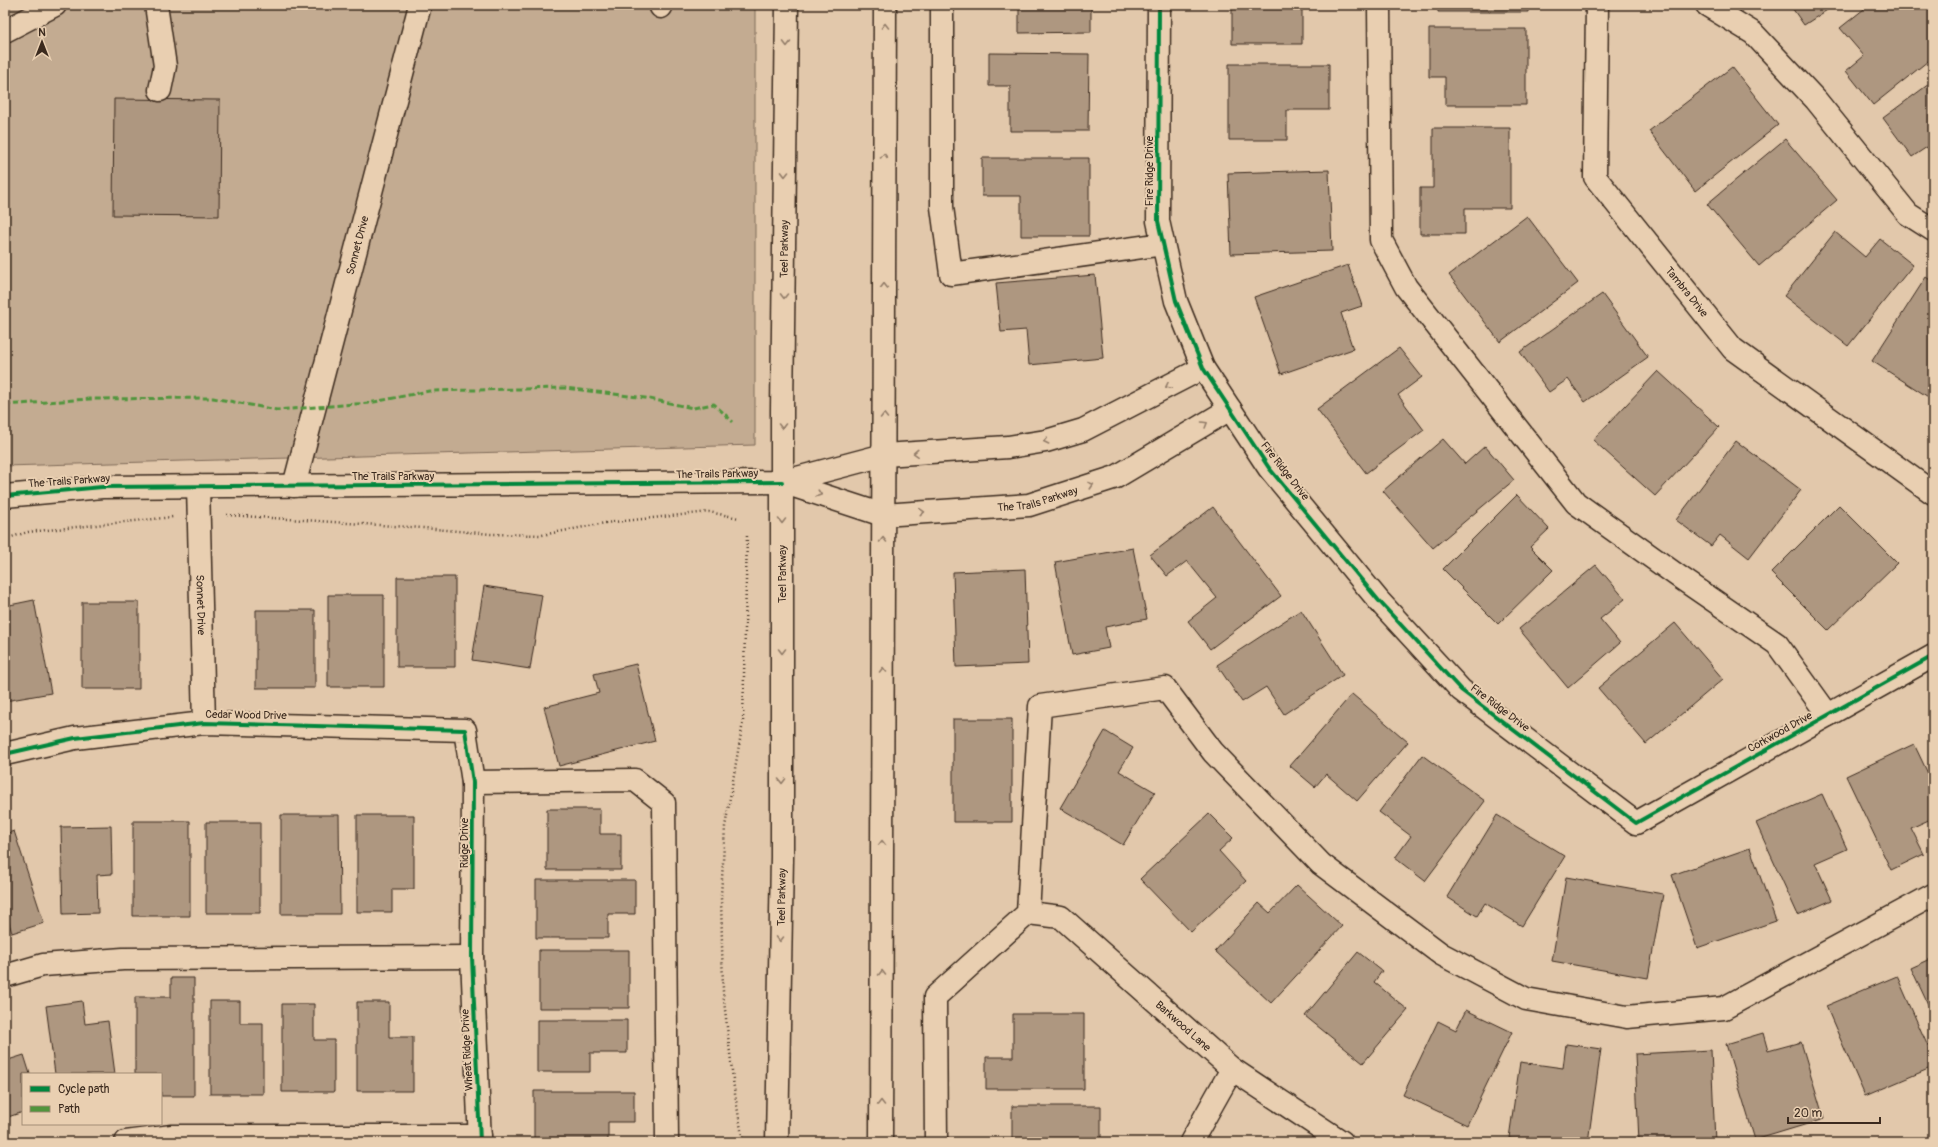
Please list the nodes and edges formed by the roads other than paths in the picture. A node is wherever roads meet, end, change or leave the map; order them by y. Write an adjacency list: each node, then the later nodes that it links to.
1 (55, 5): 11 (street)
2 (156, 5): 12 (street)
3 (419, 5): 20 (street, Sonnet Drive)
4 (787, 5): 18 (street, Teel Parkway, one-way to 18)
5 (885, 5): 17 (street, one-way to 5)
6 (942, 5): 14 (street)
7 (1159, 5): 14 (street, Fire Ridge Drive)
8 (1379, 5): 25 (street)
9 (1597, 5): 21 (street, Tambra Drive)
10 (1707, 5): 13 (street)
11 (5, 30)
12 (160, 90)
13 (1933, 230)
14 (1163, 244): 15 (street, Fire Ridge Drive)
15 (1202, 368): 16 (street, Fire Ridge Drive); 17 (street, The Trails Parkway, one-way to 17)
16 (1230, 409): 23 (street, The Trails Parkway, one-way to 16); 30 (street, Fire Ridge Drive)
17 (884, 455): 18 (street, The Trails Parkway); 23 (street)
18 (782, 482): 20 (street, The Trails Parkway); 23 (street, The Trails Parkway, one-way to 23); 40 (street, Teel Parkway, one-way to 40)
19 (198, 486): 20 (street, The Trails Parkway); 22 (street, The Trails Parkway); 26 (street, Sonnet Drive)
20 (294, 486)
21 (1933, 492)
22 (5, 496)
23 (883, 515): 41 (street, one-way to 23)
24 (1933, 656): 25 (street, Corkwood Drive)
25 (1828, 715): 30 (street, Corkwood Drive)
26 (204, 723): 27 (street, Cedar Wood Drive); 28 (street, Cedar Wood Drive)
27 (465, 730): 29 (street, Ridge Drive)
28 (5, 754)
29 (473, 782): 33 (street, Ridge Drive); 39 (street)
30 (1636, 823)
31 (1933, 895): 32 (street)
32 (1028, 913): 35 (street, Barkwood Lane); 42 (street)
33 (472, 957): 34 (street); 37 (street, Wheat Ridge Drive)
34 (5, 976)
35 (1232, 1069): 43 (street); 44 (street, Barkwood Lane)
36 (284, 1139): 37 (street); 38 (street)
37 (480, 1139)
38 (126, 1142)
39 (667, 1142)
40 (776, 1142)
41 (881, 1142)
42 (936, 1142)
43 (1191, 1142)
44 (1342, 1142)

